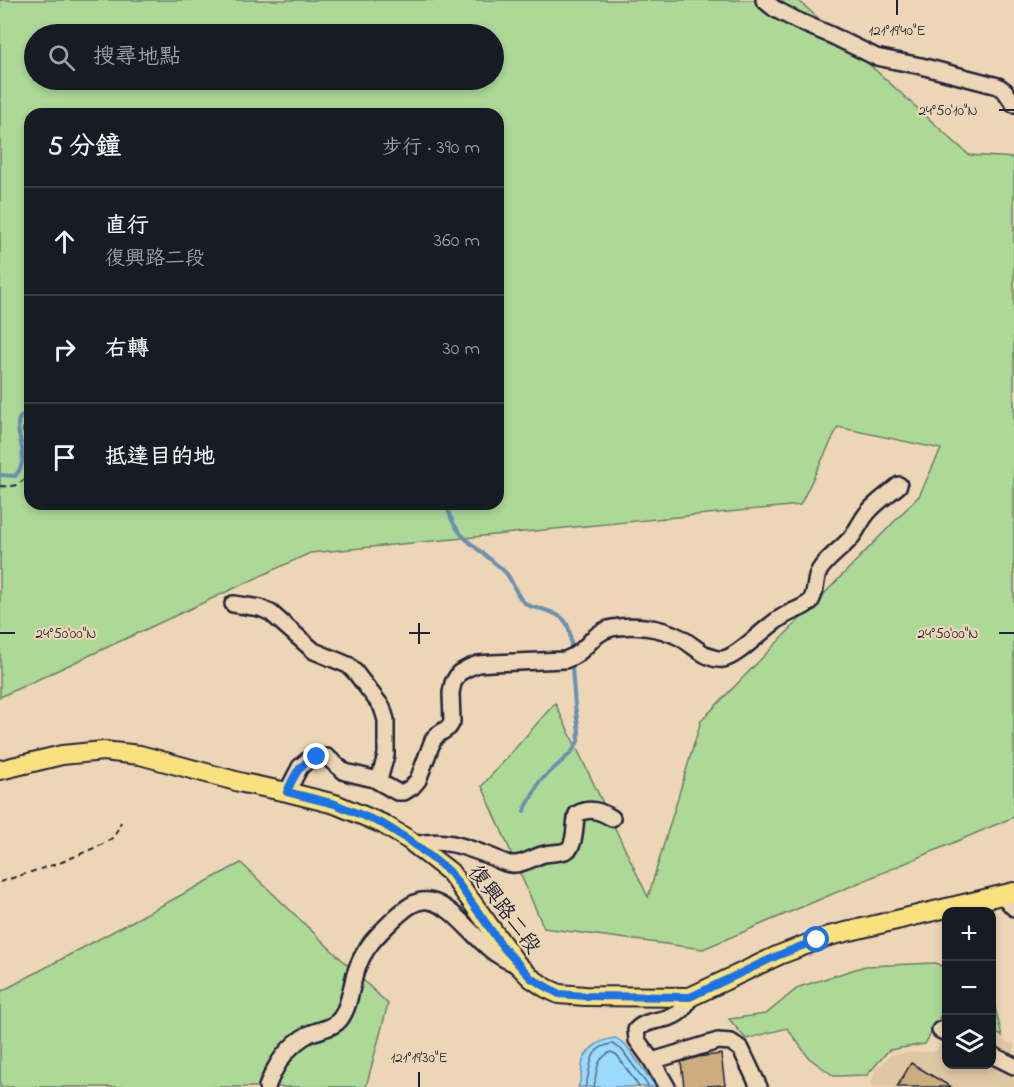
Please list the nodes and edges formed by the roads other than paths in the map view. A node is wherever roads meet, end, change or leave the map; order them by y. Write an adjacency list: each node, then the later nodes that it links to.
1 (764, 0): 2 (street)
2 (1014, 104)
3 (899, 485): 6 (street)
4 (232, 604): 6 (street)
5 (0, 770): 7 (main road, 復興路二段)
6 (379, 780): 7 (street)
7 (287, 792): 9 (main road, 復興路二段)
8 (612, 818): 9 (street)
9 (415, 845): 11 (main road, 復興路二段)
10 (1010, 898): 12 (main road, 復興路二段)
11 (517, 964): 12 (main road, 復興路二段); 16 (street)
12 (690, 997): 14 (street)
13 (996, 1057): 15 (street)
14 (652, 1061): 17 (street); 18 (street)
15 (1014, 1066)
16 (267, 1087)
17 (667, 1087)
18 (759, 1087)

